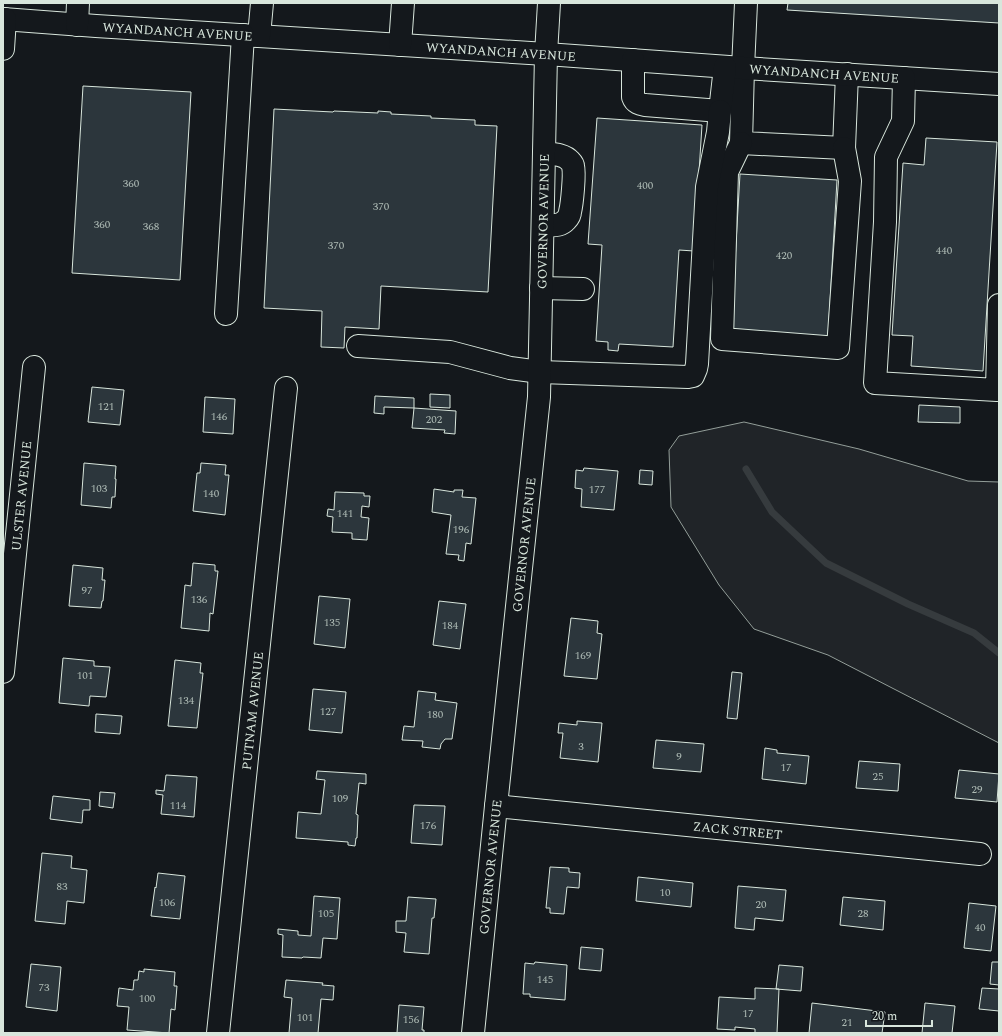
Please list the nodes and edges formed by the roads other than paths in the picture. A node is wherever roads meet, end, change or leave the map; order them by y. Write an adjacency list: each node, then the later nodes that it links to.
1 (78, 3): 7 (street)
2 (262, 3): 8 (street)
3 (403, 3): 9 (street)
4 (549, 3): 11 (street, GOVERNOR AVENUE)
5 (746, 3): 13 (street)
6 (4, 19): 7 (street, WYANDANCH AVENUE); 10 (street)
7 (77, 25): 8 (street, WYANDANCH AVENUE)
8 (251, 35): 9 (street, WYANDANCH AVENUE); 25 (street)
9 (400, 45): 11 (street, WYANDANCH AVENUE)
10 (3, 49)
11 (546, 54): 12 (street, WYANDANCH AVENUE); 20 (street, GOVERNOR AVENUE)
12 (633, 60): 13 (street, WYANDANCH AVENUE); 17 (street)
13 (734, 67): 14 (street, WYANDANCH AVENUE); 17 (street); 18 (street)
14 (847, 74): 15 (street, WYANDANCH AVENUE); 19 (street)
15 (904, 78): 16 (street, WYANDANCH AVENUE); 24 (street)
16 (999, 84)
17 (720, 111): 28 (street)
18 (741, 143): 19 (street); 19 (street)
19 (844, 148)
20 (544, 154): 21 (street, GOVERNOR AVENUE); 21 (street)
21 (543, 226): 22 (street, GOVERNOR AVENUE)
22 (542, 288): 23 (street); 28 (street, GOVERNOR AVENUE)
23 (583, 289)
24 (999, 305)
25 (226, 314)
26 (358, 346): 28 (street)
27 (34, 367): 30 (street, ULSTER AVENUE)
28 (540, 372): 31 (street, GOVERNOR AVENUE)
29 (286, 388): 33 (street, PUTNAM AVENUE)
30 (3, 672)
31 (496, 806): 32 (street, ZACK STREET); 34 (street, GOVERNOR AVENUE)
32 (980, 854)
33 (218, 1033)
34 (473, 1033)

